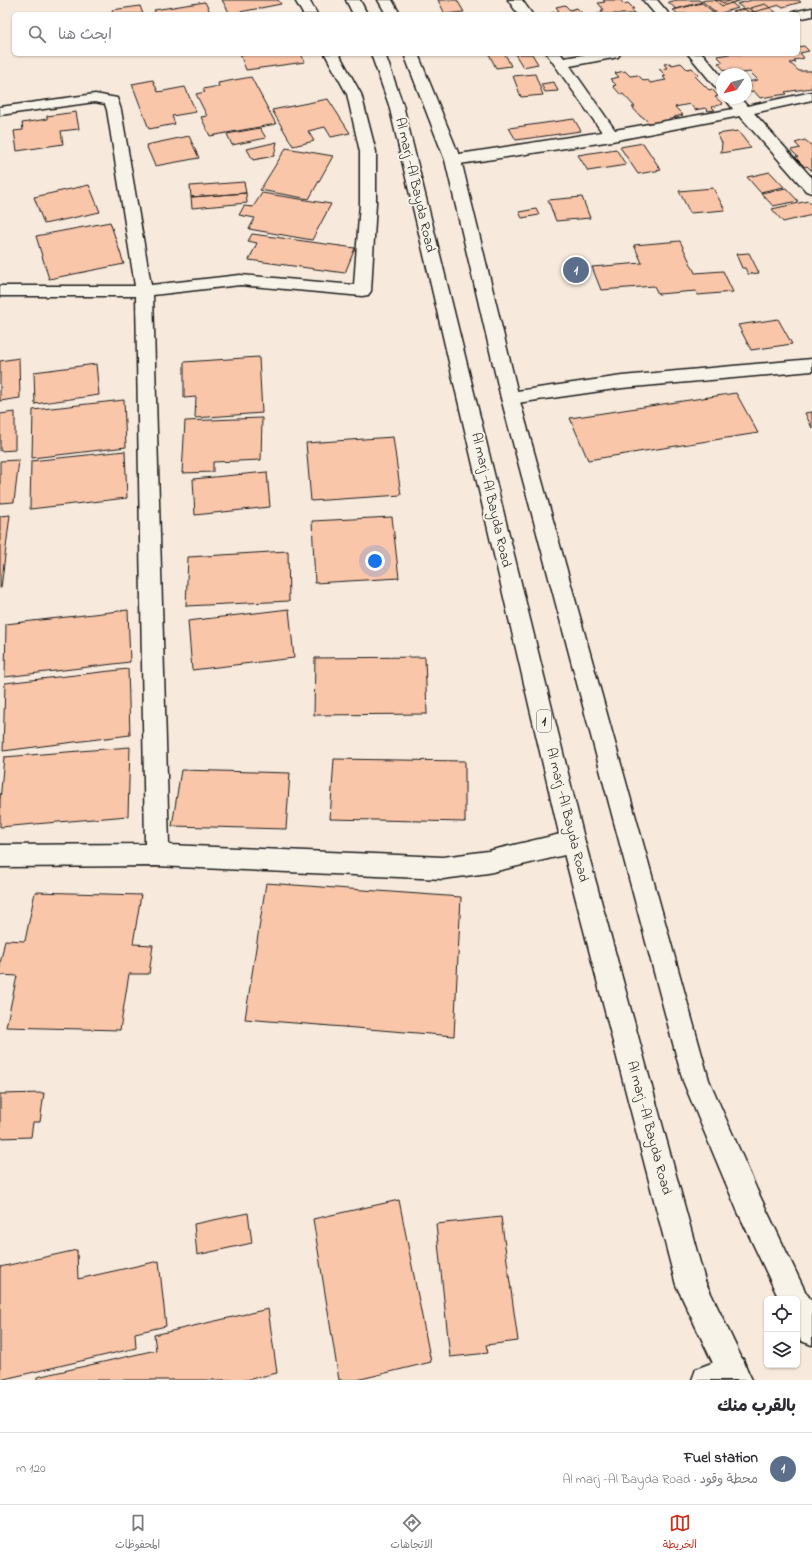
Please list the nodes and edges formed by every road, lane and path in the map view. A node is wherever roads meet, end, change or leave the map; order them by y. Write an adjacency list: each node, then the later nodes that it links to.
1 (302, 0): 6 (main road)
2 (353, 0): 7 (main road)
3 (385, 0): 8 (main road)
4 (515, 0): 9 (main road)
5 (650, 0): 10 (main road)
6 (309, 12)
7 (359, 12)
8 (392, 12)
9 (524, 12)
10 (660, 12)
11 (812, 12): 12 (main road)
12 (800, 15)
13 (333, 56): 28 (main road)
14 (379, 56): 31 (main road, Al marj -Al Bayda Road / 1)
15 (412, 56): 25 (main road)
16 (591, 56): 18 (main road)
17 (697, 56): 19 (main road)
18 (557, 59): 24 (main road)
19 (716, 79)
20 (812, 96): 23 (main road)
21 (737, 104): 23 (main road)
22 (0, 111): 28 (main road)
23 (744, 112): 24 (main road); 26 (main road)
24 (612, 136): 25 (main road)
25 (453, 160): 30 (main road)
26 (812, 188)
27 (0, 291): 28 (main road)
28 (144, 291): 32 (main road)
29 (812, 365): 30 (main road)
30 (510, 398): 34 (main road)
31 (573, 842): 32 (main road); 37 (main road, Al marj -Al Bayda Road / 1)
32 (157, 855): 33 (main road)
33 (0, 856)
34 (793, 1296)
35 (800, 1309): 36 (main road)
36 (812, 1330)
37 (725, 1377)

